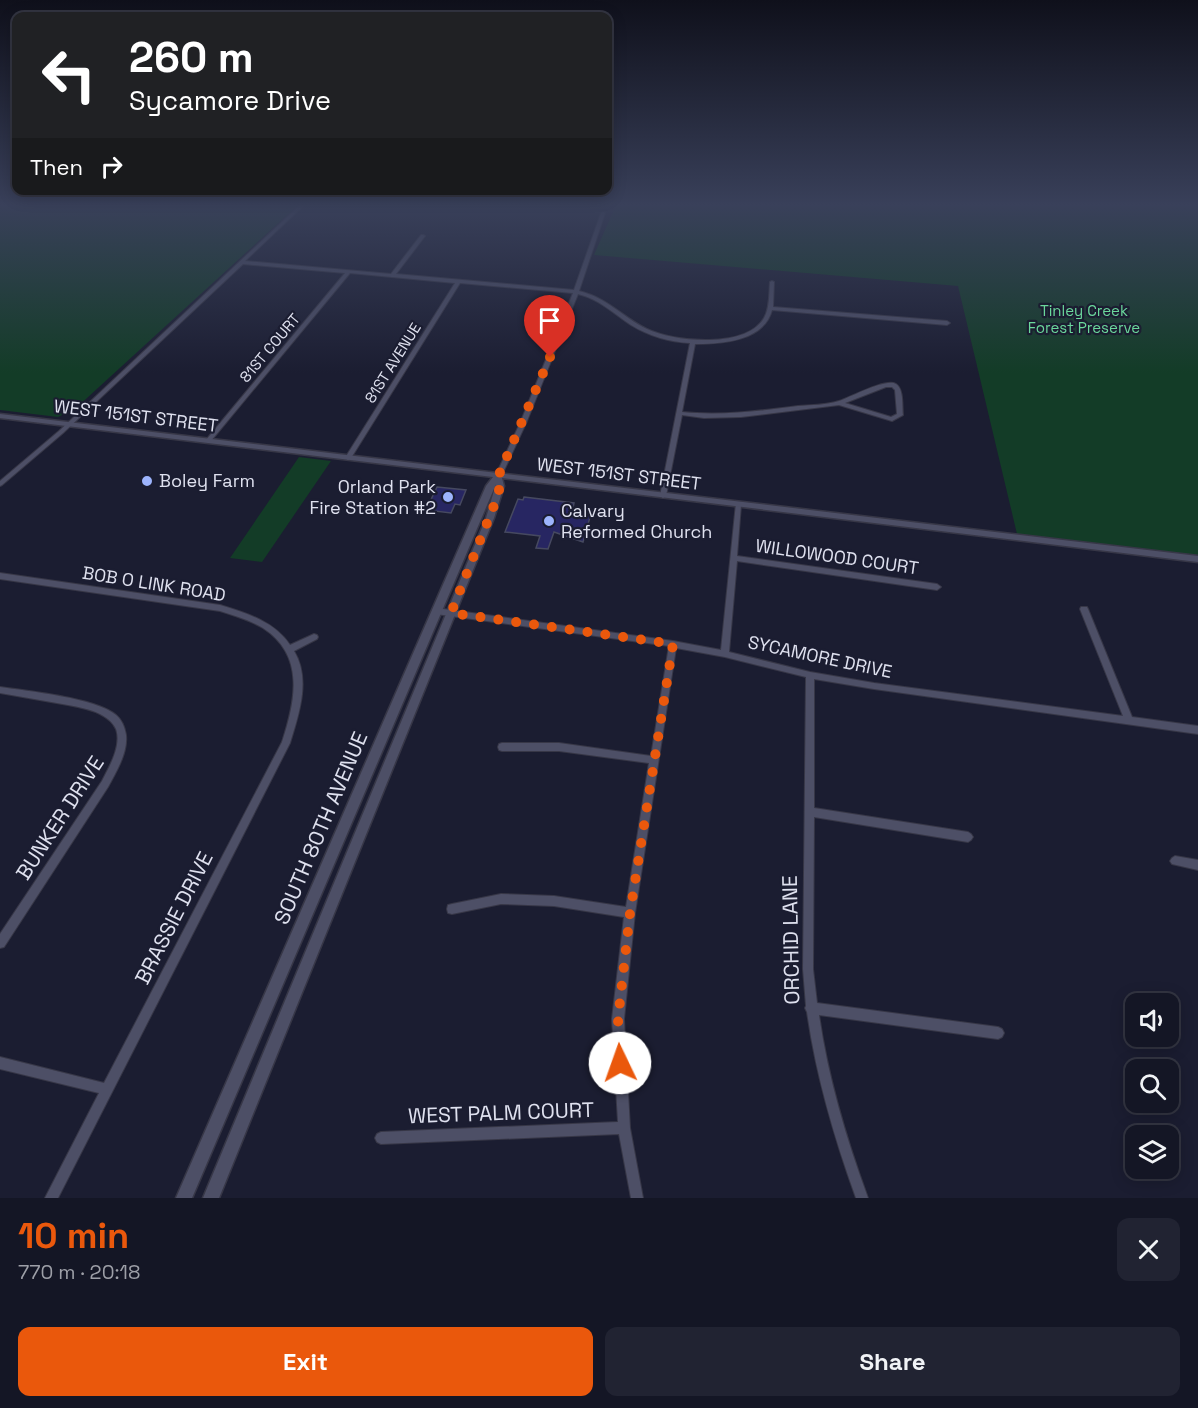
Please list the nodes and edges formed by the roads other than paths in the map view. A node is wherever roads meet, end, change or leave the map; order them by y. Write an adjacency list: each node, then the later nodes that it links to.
1 (404, 261): 5 (street)
2 (587, 261): 8 (street, SOUTH 80TH AVENUE)
3 (241, 262): 4 (street); 15 (street)
4 (350, 271): 5 (street); 16 (street, 81ST COURT)
5 (393, 275): 6 (street)
6 (458, 282): 8 (street); 17 (street, 81ST AVENUE)
7 (772, 282): 9 (street)
8 (576, 292): 11 (street); 18 (street, SOUTH 80TH AVENUE)
9 (770, 308): 10 (street); 11 (street)
10 (947, 323)
11 (693, 342): 13 (street)
12 (839, 403): 12 (street); 13 (street)
13 (679, 413): 20 (street)
14 (0, 416): 15 (street, WEST 151ST STREET)
15 (68, 424): 16 (street, WEST 151ST STREET); 19 (street)
16 (208, 441): 17 (street, WEST 151ST STREET)
17 (348, 458): 18 (street, WEST 151ST STREET)
18 (498, 477): 20 (street, WEST 151ST STREET); 27 (street, SOUTH 80TH AVENUE); 28 (street, SOUTH 80TH AVENUE)
19 (0, 484)
20 (663, 496): 21 (street, WEST 151ST STREET)
21 (738, 505): 22 (street); 23 (street, WEST 151ST STREET)
22 (734, 558): 25 (street, WILLOWOOD COURT); 32 (street)
23 (1198, 560)
24 (0, 576): 31 (street, BOB O LINK ROAD)
25 (937, 586)
26 (1084, 609): 35 (street)
27 (436, 611): 28 (street, SYCAMORE DRIVE); 53 (street, SOUTH 80TH AVENUE)
28 (451, 613): 30 (street, SYCAMORE DRIVE); 54 (street, SOUTH 80TH AVENUE)
29 (314, 637): 31 (street)
30 (673, 644): 32 (street, SYCAMORE DRIVE); 38 (street)
31 (290, 649): 49 (street, BRASSIE DRIVE)
32 (725, 654): 33 (street, SYCAMORE DRIVE)
33 (810, 675): 35 (street, SYCAMORE DRIVE); 39 (street, ORCHID LANE)
34 (0, 690): 45 (street, BUNKER DRIVE)
35 (1129, 721): 36 (street, SYCAMORE DRIVE)
36 (1198, 730)
37 (502, 747): 38 (street)
38 (654, 760): 44 (street)
39 (811, 812): 40 (street); 46 (street, ORCHID LANE)
40 (968, 837)
41 (1175, 861): 42 (street)
42 (1198, 865)
43 (452, 909): 44 (street)
44 (630, 913): 50 (street)
45 (0, 943)
46 (811, 1008): 47 (street); 56 (street, ORCHID LANE)
47 (998, 1033)
48 (0, 1064): 49 (street)
49 (107, 1089): 52 (street, BRASSIE DRIVE)
50 (624, 1128): 51 (street, WEST PALM COURT); 55 (street)
51 (381, 1138)
52 (51, 1198)
53 (184, 1198)
54 (211, 1198)
55 (637, 1198)
56 (862, 1198)

